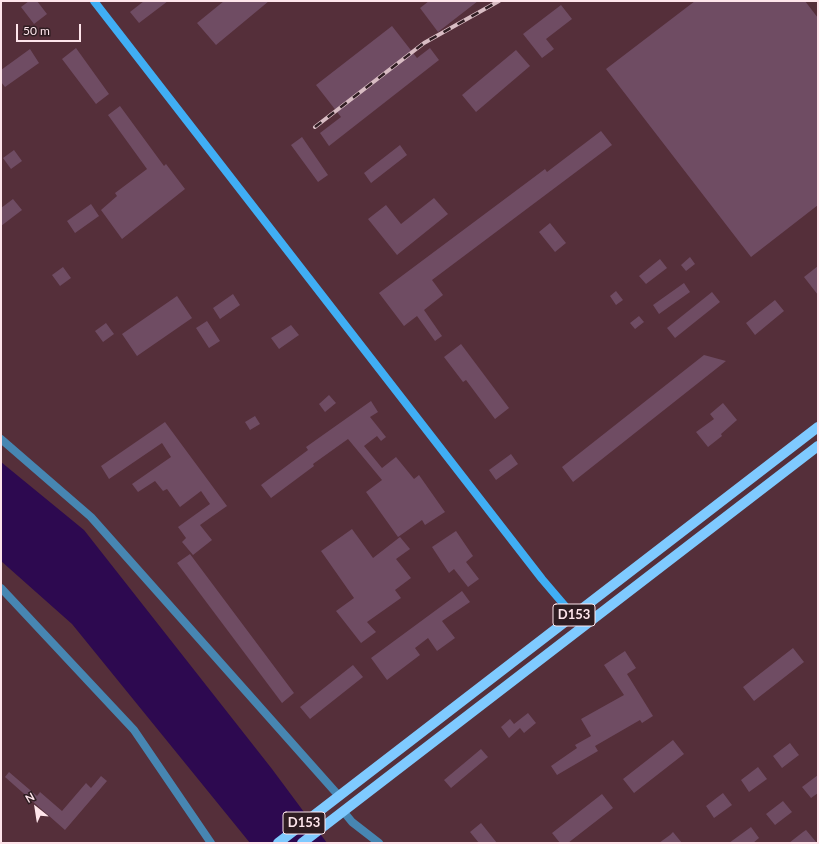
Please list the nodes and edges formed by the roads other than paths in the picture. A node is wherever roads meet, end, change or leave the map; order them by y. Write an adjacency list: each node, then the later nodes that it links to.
1 (94, 1): 6 (main road)
2 (818, 427): 6 (main road, D153)
3 (1, 439): 8 (street)
4 (818, 446): 7 (main road, D153)
5 (1, 588): 10 (street)
6 (574, 615): 7 (main road); 8 (main road, D153)
7 (583, 627): 9 (main road, D153)
8 (339, 796): 11 (main road, D153)
9 (341, 813): 12 (main road, D153); 13 (street)
10 (211, 843)
11 (278, 843)
12 (302, 843)
13 (379, 843)

